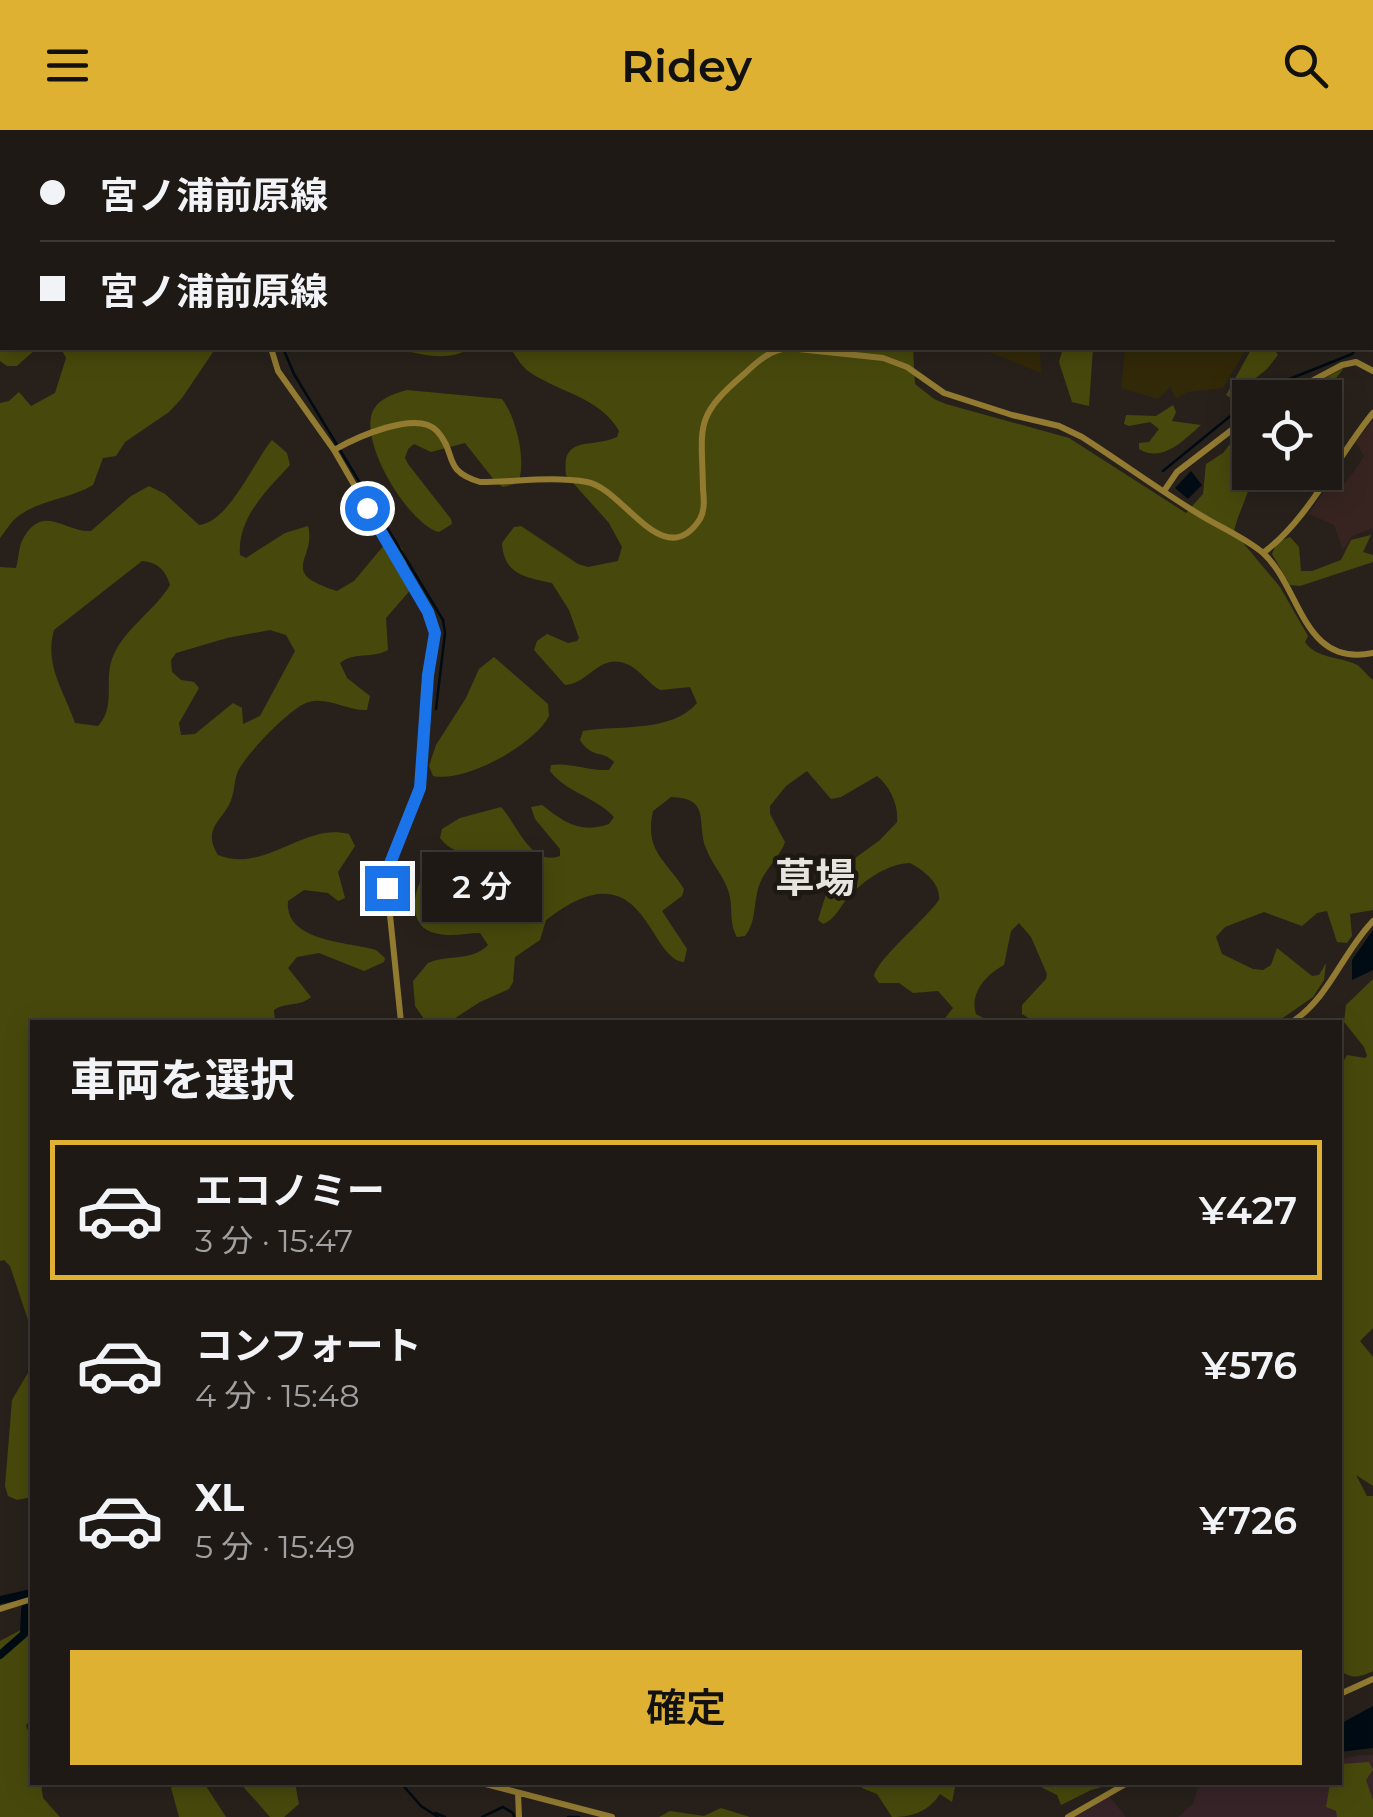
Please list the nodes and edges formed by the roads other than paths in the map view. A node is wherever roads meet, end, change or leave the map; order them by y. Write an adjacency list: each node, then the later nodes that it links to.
1 (272, 350): 8 (street)
2 (782, 350): 8 (street)
3 (810, 350): 9 (street)
4 (1373, 371): 5 (street)
5 (1314, 380)
6 (1373, 412): 10 (street)
7 (1232, 430): 9 (street)
8 (334, 450): 13 (street)
9 (1164, 490): 10 (street)
10 (1262, 553): 11 (street)
11 (1373, 653)
12 (1373, 921): 14 (street)
13 (401, 1020)
14 (1295, 1020)
15 (29, 1600): 16 (street)
16 (0, 1608)
17 (1373, 1680): 18 (street)
18 (1342, 1693)
19 (489, 1785): 21 (street)
20 (1124, 1785): 24 (street)
21 (518, 1793): 22 (street); 23 (street)
22 (519, 1817)
23 (612, 1817)
24 (1068, 1817)

